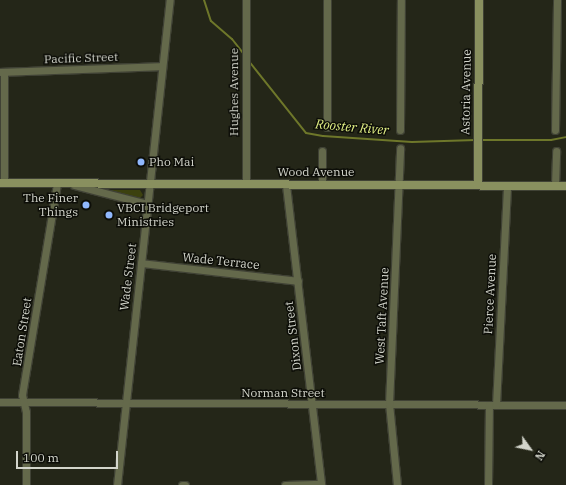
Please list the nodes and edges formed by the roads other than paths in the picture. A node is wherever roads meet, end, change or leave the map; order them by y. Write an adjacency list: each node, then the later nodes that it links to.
1 (170, 0): 7 (street, Wade Street)
2 (246, 0): 19 (street, Hughes Avenue)
3 (327, 0): 9 (street)
4 (401, 0): 10 (street)
5 (479, 0): 22 (street, Astoria Avenue)
6 (557, 0): 11 (street)
7 (162, 66): 8 (street, Pacific Street); 18 (street, Wade Street)
8 (2, 72): 15 (street)
9 (327, 128)
10 (400, 130)
11 (555, 130)
12 (400, 148): 21 (street, West Taft Avenue)
13 (322, 151): 20 (street)
14 (556, 151): 25 (street)
15 (2, 183): 16 (street, Wood Avenue)
16 (57, 183): 17 (street, Wood Avenue); 31 (street, Eaton Street)
17 (66, 183): 18 (street, Wood Avenue); 27 (street, Wood Avenue)
18 (150, 183): 19 (street, Wood Avenue); 27 (street, Wade Street)
19 (246, 184): 23 (street, Wood Avenue)
20 (322, 184): 21 (street, Wood Avenue); 23 (street, Wood Avenue)
21 (400, 184): 22 (street, Wood Avenue); 34 (street, West Taft Avenue)
22 (478, 184): 24 (street, Wood Avenue)
23 (286, 185): 29 (street, Dixon Street)
24 (507, 185): 25 (street, Wood Avenue); 35 (street, Pierce Avenue)
25 (555, 186): 26 (street, Wood Avenue)
26 (566, 186)
27 (148, 204): 28 (street, Wade Street)
28 (141, 263): 29 (street, Wade Terrace); 32 (street, Wade Street)
29 (298, 281): 33 (street, Dixon Street)
30 (0, 402): 31 (street, Norman Street)
31 (24, 402): 32 (street, Norman Street); 37 (street, Eaton Street)
32 (125, 404): 33 (street, Norman Street); 38 (street, Wade Street)
33 (312, 404): 34 (street, Norman Street); 40 (street, Dixon Street)
34 (389, 404): 35 (street, Norman Street); 41 (street, West Taft Avenue)
35 (492, 405): 36 (street, Norman Street); 42 (street, Pierce Avenue)
36 (566, 405)
37 (26, 485)
38 (117, 485)
39 (285, 485): 40 (street)
40 (321, 485)
41 (397, 485)
42 (488, 485)

